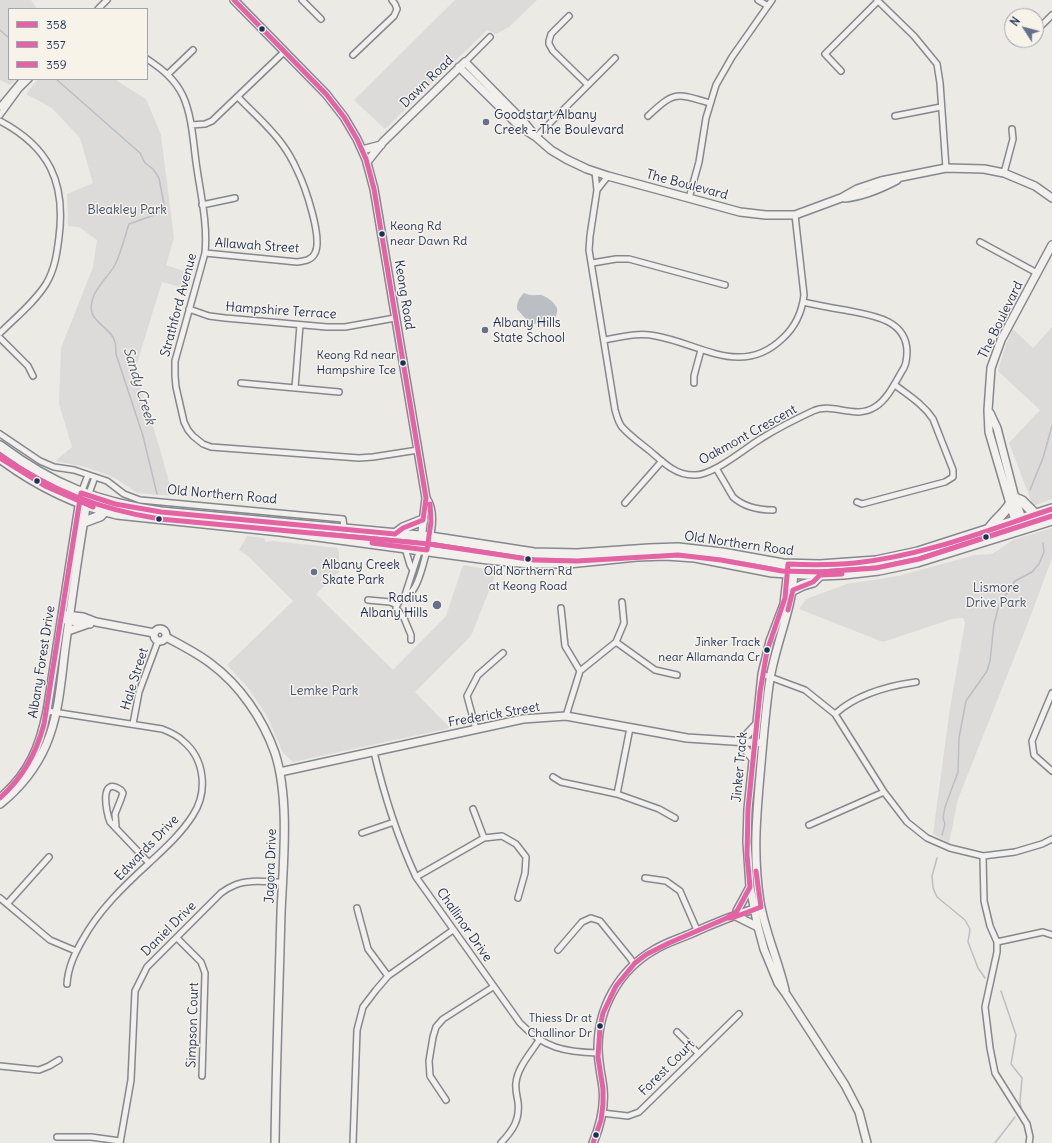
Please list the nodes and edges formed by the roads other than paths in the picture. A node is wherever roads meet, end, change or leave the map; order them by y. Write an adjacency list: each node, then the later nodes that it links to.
1 (107, 0): 9 (street)
2 (234, 0): 16 (street, Keong Road)
3 (302, 0): 12 (street)
4 (392, 0): 17 (street)
5 (758, 0): 8 (street)
6 (772, 0): 8 (street)
7 (878, 1): 21 (street); 29 (street)
8 (768, 6): 27 (street)
9 (99, 8)
10 (1052, 15): 13 (street)
11 (569, 16): 25 (street)
12 (320, 19)
13 (1044, 23)
14 (490, 37): 20 (street, Dawn Road)
15 (193, 50): 22 (street)
16 (285, 51): 26 (street); 38 (street, Keong Road)
17 (354, 55)
18 (615, 58): 25 (street)
19 (148, 60): 22 (street, Strathford Avenue)
20 (462, 64): 36 (street, The Boulevard); 37 (street, Dawn Road)
21 (841, 70)
22 (168, 74): 34 (street, Strathford Avenue)
23 (21, 80): 28 (street)
24 (28, 80): 30 (street)
25 (588, 85): 36 (street)
26 (238, 97): 34 (street); 52 (street, Allawah Street)
27 (710, 103): 31 (street); 46 (street)
28 (0, 107)
29 (941, 107): 32 (street); 40 (street)
30 (0, 115)
31 (648, 116)
32 (895, 116)
33 (0, 121): 60 (street)
34 (191, 125): 48 (street, Strathford Avenue)
35 (1012, 128): 42 (street)
36 (536, 137): 41 (street, The Boulevard)
37 (381, 144): 38 (street, Dawn Road); 39 (street, Dawn Road)
38 (362, 150): 39 (street, Keong Road)
39 (367, 162): 58 (street, Keong Road)
40 (946, 168): 42 (street, The Boulevard); 49 (street, The Boulevard)
41 (595, 172): 43 (street, The Boulevard); 44 (street, Oakmont Crescent)
42 (1004, 173): 47 (street, The Boulevard)
43 (608, 176): 44 (street, Oakmont Crescent); 46 (street, The Boulevard)
44 (597, 190): 53 (street, Oakmont Crescent)
45 (235, 198): 48 (street)
46 (688, 198): 49 (street, The Boulevard)
47 (1052, 198)
48 (202, 204): 52 (street, Strathford Avenue)
49 (795, 215): 56 (street)
50 (980, 242): 54 (street)
51 (1052, 245): 54 (street, The Boulevard)
52 (205, 253): 57 (street, Strathford Avenue)
53 (592, 263): 55 (street); 62 (street, Oakmont Crescent)
54 (1037, 273): 80 (street, The Boulevard)
55 (726, 285)
56 (803, 302): 63 (street); 67 (street, Oakmont Crescent)
57 (190, 309): 59 (street, Hampshire Terrace); 72 (street, Strathford Avenue)
58 (395, 318): 59 (street, Hampshire Terrace); 72 (street, Keong Road)
59 (300, 325): 68 (street)
60 (0, 333)
61 (0, 338): 64 (street)
62 (604, 340): 63 (street); 74 (street, Oakmont Crescent)
63 (701, 350): 66 (street)
64 (33, 376)
65 (241, 383): 68 (street)
66 (694, 384)
67 (895, 385): 75 (street, Oakmont Crescent); 81 (street)
68 (295, 388): 69 (street)
69 (339, 392)
70 (0, 434): 76 (street, Old Northern Road)
71 (0, 446): 79 (highway, Old Northern Road)
72 (418, 450): 78 (street, Keong Road)
73 (0, 458): 79 (highway, Old Northern Road)
74 (662, 461): 75 (street, Oakmont Crescent); 82 (street)
75 (716, 468): 84 (street)
76 (88, 475): 77 (street, Old Northern Road); 79 (street)
77 (95, 477): 79 (street); 91 (street, Old Northern Road)
78 (426, 498): 87 (street, Keong Road); 95 (street, Keong Road)
79 (84, 499): 85 (highway, Old Northern Road); 90 (street, Albany Forest Drive); 91 (highway, Old Northern Road); 107 (street, Albany Forest Drive)
80 (1013, 501): 86 (highway); 88 (street, The Boulevard); 92 (highway)
81 (857, 502)
82 (625, 503)
83 (1052, 509): 86 (highway, Old Northern Road)
84 (773, 510)
85 (105, 511): 90 (highway); 96 (highway, Old Northern Road)
86 (1035, 514): 88 (highway, Old Northern Road)
87 (423, 520): 94 (highway); 95 (street, Keong Road)
88 (1019, 520): 92 (highway, Old Northern Road); 93 (street, The Boulevard)
89 (1052, 520): 93 (highway, Old Northern Road)
90 (84, 522): 108 (street, Albany Forest Drive)
91 (344, 529): 94 (highway, Old Northern Road)
92 (989, 529): 98 (highway, Old Northern Road)
93 (1021, 530): 100 (highway, Old Northern Road)
94 (395, 534): 95 (highway, Old Northern Road)
95 (426, 536): 97 (street, Keong Road); 98 (highway, Old Northern Road)
96 (405, 548): 97 (highway, Old Northern Road); 99 (street)
97 (423, 550): 98 (highway, Old Northern Road); 99 (street); 102 (street)
98 (791, 569): 100 (highway, Old Northern Road); 101 (street, Jinker Track); 118 (street, Jinker Track)
99 (413, 571): 102 (street)
100 (820, 575): 101 (highway)
101 (793, 590): 120 (street, Jinker Track)
102 (405, 596): 105 (street)
103 (368, 600): 105 (street)
104 (622, 602): 115 (street)
105 (397, 605): 113 (street)
106 (561, 608): 117 (street)
107 (61, 617): 108 (street); 123 (street, Albany Forest Drive)
108 (70, 618): 109 (street); 110 (street, Albany Forest Drive)
109 (93, 623): 110 (street); 111 (street)
110 (68, 631): 124 (street, Albany Forest Drive)
111 (154, 633): 112 (street); 114 (street)
112 (166, 638): 114 (street); 137 (street, Jagora Drive)
113 (411, 640)
114 (158, 641): 127 (street, Hale Street)
115 (616, 642): 117 (street); 119 (street)
116 (503, 653): 130 (street)
117 (580, 671): 126 (street)
118 (762, 674): 120 (street); 128 (street, Jinker Track)
119 (677, 675)
120 (771, 677): 125 (street); 133 (street, Jinker Track)
121 (916, 682): 125 (street)
122 (1052, 693): 136 (street)
123 (47, 711): 124 (street, Edwards Drive); 141 (street, Albany Forest Drive)
124 (56, 712): 127 (street, Edwards Drive); 142 (street, Albany Forest Drive)
125 (835, 714): 139 (street)
126 (566, 716): 129 (street, Frederick Street); 130 (street, Frederick Street)
127 (133, 724): 153 (street, Edwards Drive)
128 (756, 725): 131 (street); 132 (street, Jinker Track)
129 (630, 728): 131 (street, Frederick Street); 140 (street)
130 (476, 729): 134 (street, Frederick Street)
131 (740, 742): 132 (street, Frederick Street); 135 (street)
132 (755, 742): 133 (street, Frederick Street); 135 (street, Jinker Track)
133 (763, 743): 161 (street, Jinker Track)
134 (374, 752): 137 (street, Frederick Street); 145 (street, Challinor Drive)
135 (753, 759): 157 (street, Jinker Track)
136 (1052, 771)
137 (280, 772): 156 (street, Jagora Drive)
138 (553, 777): 140 (street)
139 (884, 792): 146 (street); 151 (street)
140 (617, 794): 144 (street)
141 (0, 798)
142 (0, 804)
143 (473, 809): 149 (street)
144 (675, 818)
145 (394, 822): 148 (street); 154 (street, Challinor Drive)
146 (809, 825)
147 (116, 827): 147 (street); 153 (street)
148 (362, 833)
149 (484, 838): 154 (street); 159 (street)
150 (1052, 839): 151 (street)
151 (983, 856): 169 (street)
152 (49, 857): 160 (street)
153 (148, 863): 171 (street, Edwards Drive)
154 (416, 876): 165 (street, Challinor Drive)
155 (645, 878): 166 (street)
156 (282, 882): 168 (street, Daniel Drive); 189 (street, Jagora Drive)
157 (750, 887): 161 (street, Jinker Track); 163 (street)
158 (0, 898): 160 (street)
159 (518, 898)
160 (6, 904): 171 (street)
161 (757, 906): 163 (street); 164 (street, Jinker Track); 176 (street, Jinker Track)
162 (357, 908): 173 (street)
163 (737, 913): 164 (street); 166 (street)
164 (758, 927): 176 (street, Jinker Track)
165 (453, 930): 173 (street); 175 (street, Challinor Drive)
166 (697, 930): 172 (street)
167 (1052, 935): 169 (street)
168 (177, 938): 184 (street, Simpson Court); 188 (street, Daniel Drive)
169 (997, 942): 194 (street)
170 (558, 950): 172 (street)
171 (76, 951): 174 (street, Edwards Drive)
172 (634, 964): 180 (street)
173 (388, 976): 190 (street)
174 (67, 984)
175 (493, 987): 179 (street, Challinor Drive); 185 (street)
176 (786, 994): 193 (street, Jinker Track)
177 (738, 1014): 181 (street, Forest Court)
178 (676, 1032): 181 (street)
179 (539, 1040): 180 (street, Challinor Drive); 191 (street)
180 (598, 1053): 186 (street)
181 (698, 1054): 186 (street, Forest Court)
182 (59, 1060): 183 (street)
183 (0, 1066)
184 (202, 1076)
185 (446, 1100)
186 (602, 1113): 192 (street)
187 (57, 1137): 188 (street)
188 (120, 1142)
189 (275, 1143)
190 (353, 1143)
191 (501, 1143)
192 (593, 1143)
193 (867, 1143)
194 (1029, 1143)

